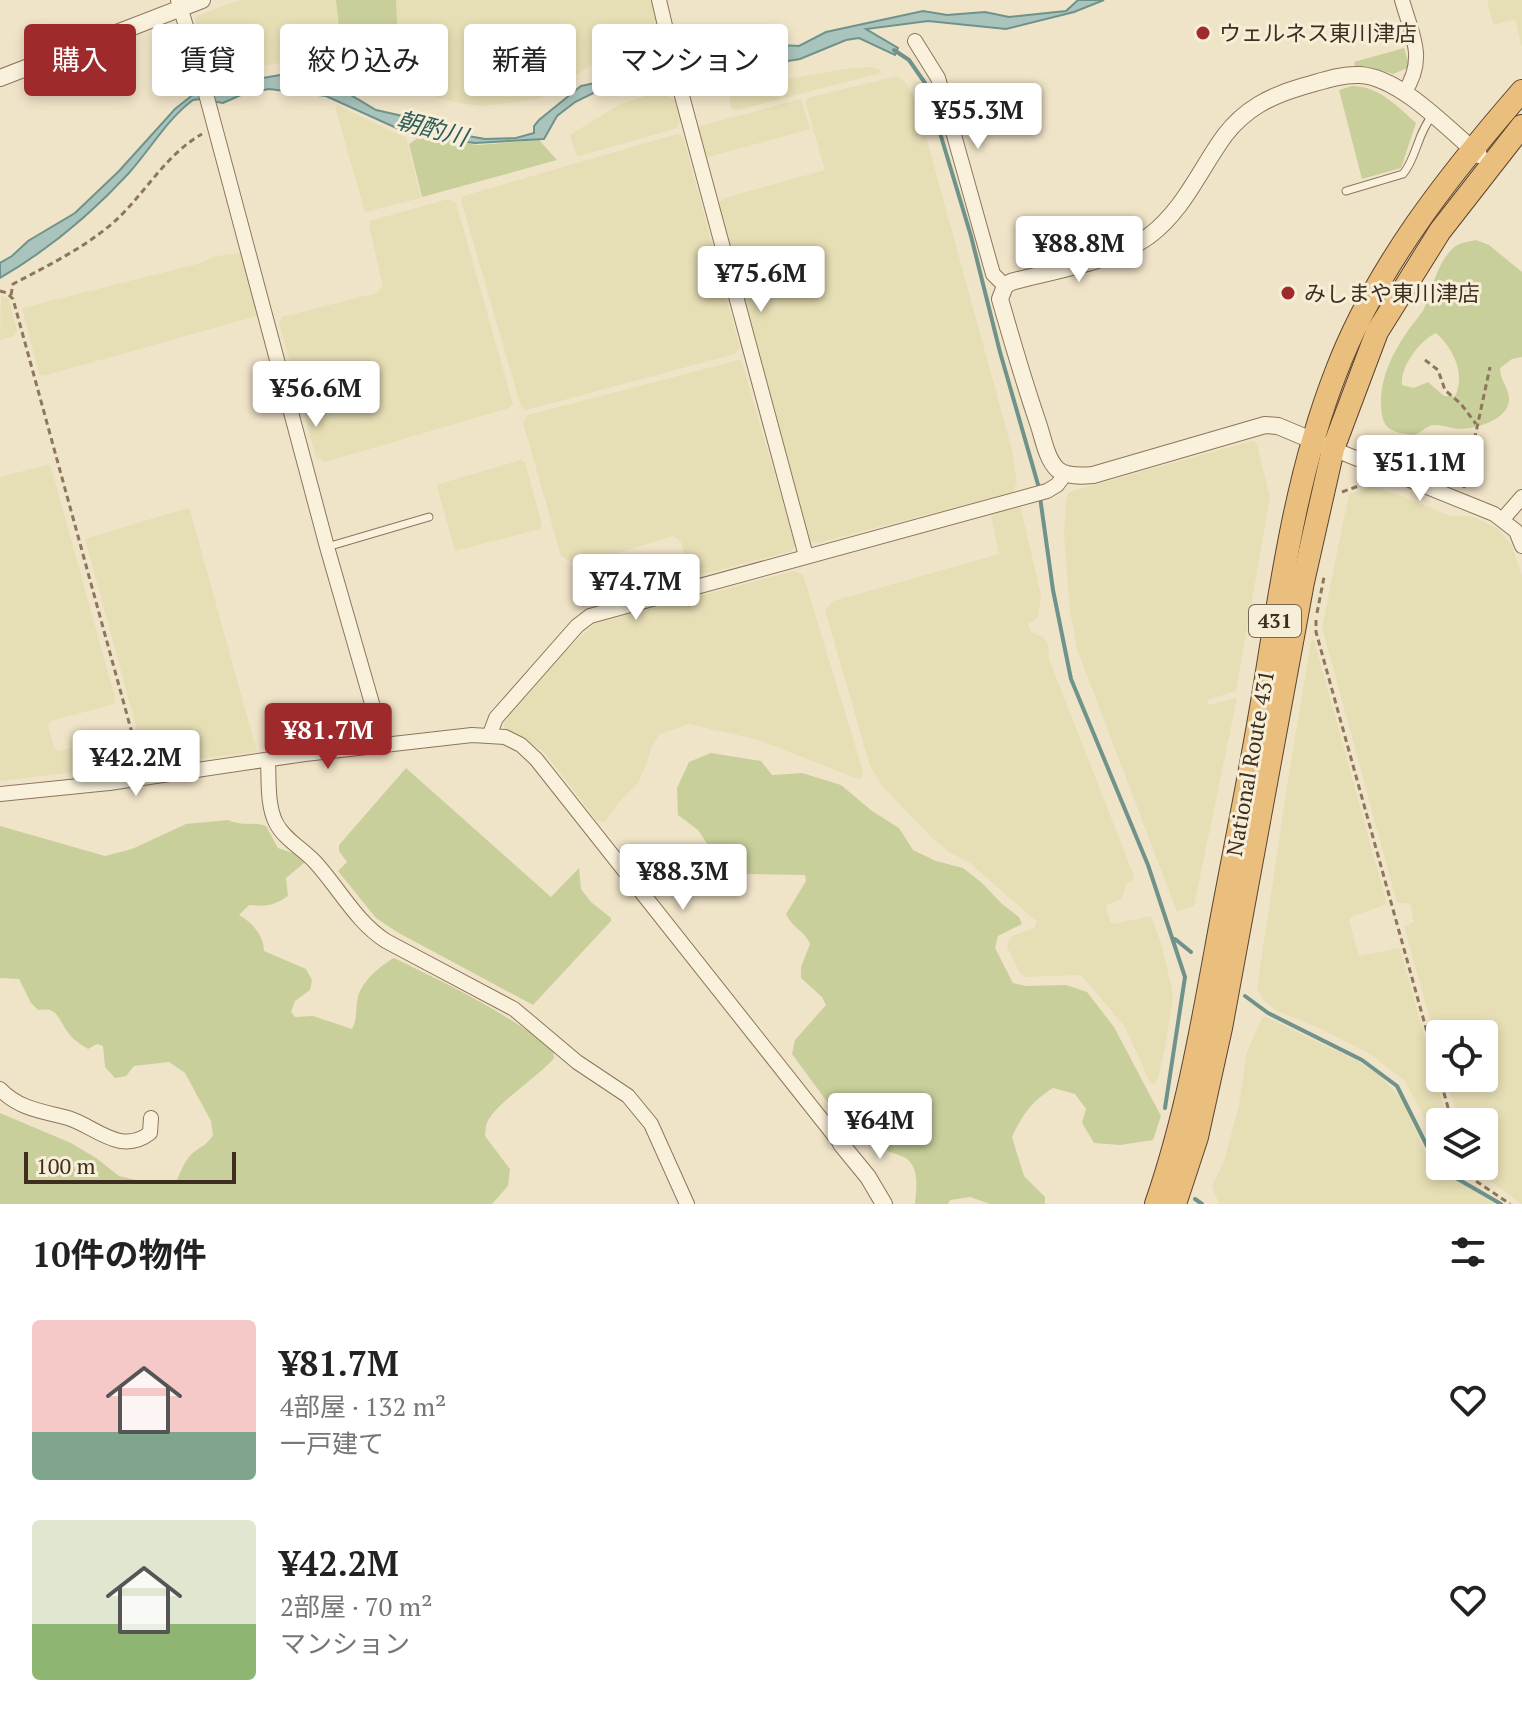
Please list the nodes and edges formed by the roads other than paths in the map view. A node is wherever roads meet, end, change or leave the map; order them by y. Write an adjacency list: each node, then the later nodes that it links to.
1 (202, 0): 4 (street)
2 (659, 0): 22 (street)
3 (1402, 0): 8 (street)
4 (179, 4): 6 (street); 21 (street)
5 (915, 41): 14 (street)
6 (0, 78)
7 (1522, 91): 11 (highway, National Route 431 / 431)
8 (1404, 93): 9 (street); 14 (street)
9 (1432, 116): 11 (street); 13 (lane)
10 (1522, 126): 12 (highway, National Route 431 / 431)
11 (1472, 149): 12 (street); 15 (highway, National Route 431 / 431)
12 (1491, 165): 15 (highway, National Route 431 / 431)
13 (1346, 191)
14 (1005, 286): 16 (street)
15 (1323, 445): 16 (street); 19 (street); 32 (highway, National Route 431 / 431); 33 (highway, National Route 431 / 431)
16 (1066, 473): 22 (street)
17 (1522, 497): 19 (street)
18 (429, 517): 21 (lane)
19 (1503, 519): 20 (street)
20 (1522, 546)
21 (327, 547): 24 (street)
22 (806, 556): 23 (street)
23 (490, 734): 24 (street); 29 (street)
24 (384, 745): 25 (street)
25 (268, 761): 26 (street); 30 (street)
26 (0, 794)
27 (0, 1089): 28 (street)
28 (151, 1118)
29 (841, 1144): 31 (street)
30 (687, 1204)
31 (884, 1204)
32 (1156, 1204)
33 (1175, 1204)

